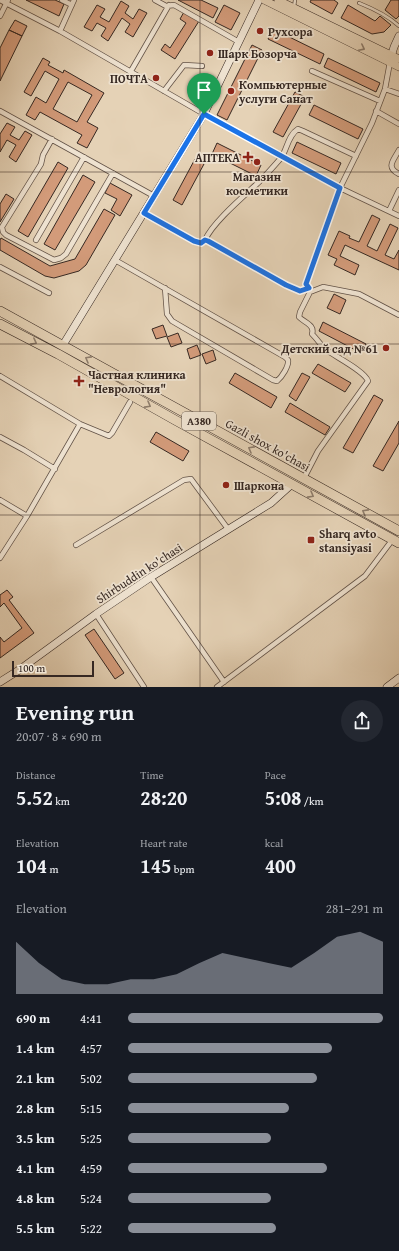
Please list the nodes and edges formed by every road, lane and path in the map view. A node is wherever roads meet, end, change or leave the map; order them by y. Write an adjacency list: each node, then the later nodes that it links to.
1 (0, 0): 8 (street)
2 (62, 0): 11 (street)
3 (74, 0): 11 (street)
4 (155, 0): 12 (street)
5 (259, 0): 17 (street)
6 (264, 0): 18 (main road, one-way to 18)
7 (278, 0): 10 (main road)
8 (7, 2): 13 (street); 15 (street)
9 (358, 3): 14 (lane)
10 (294, 4): 18 (main road)
11 (72, 5): 15 (street)
12 (169, 5): 17 (street); 22 (street)
13 (0, 16)
14 (399, 26)
15 (60, 31): 22 (street)
16 (399, 36): 18 (street)
17 (239, 42): 30 (street)
18 (391, 59): 19 (main road); 21 (main road); 24 (street)
19 (399, 59)
20 (202, 66): 25 (street)
21 (399, 67)
22 (131, 71): 25 (street)
23 (312, 71): 27 (street)
24 (384, 89): 26 (street); 27 (street)
25 (164, 90): 30 (street)
26 (399, 94)
27 (380, 101): 29 (street)
28 (0, 111): 32 (street)
29 (376, 111): 31 (street); 35 (street)
30 (204, 114): 34 (street); 41 (street)
31 (399, 124)
32 (52, 139): 36 (street); 37 (street)
33 (399, 150): 38 (street)
34 (282, 156): 35 (street); 39 (street); 46 (street)
35 (356, 156): 39 (street)
36 (84, 157): 37 (street); 45 (street)
37 (113, 173): 41 (street)
38 (399, 174)
39 (340, 188): 42 (street); 50 (street)
40 (399, 190): 42 (street)
41 (154, 196): 43 (street)
42 (389, 211): 44 (street)
43 (144, 213): 46 (street); 47 (street)
44 (399, 216)
45 (36, 240)
46 (205, 240): 50 (street)
47 (115, 260): 49 (street); 55 (street)
48 (0, 267): 51 (street)
49 (164, 288): 49 (street)
50 (310, 290): 53 (street); 61 (street)
51 (49, 293)
52 (0, 311): 55 (highway, Gazli shox ko'chasi / A380)
53 (399, 315)
54 (0, 324): 62 (highway, Gazli shox ko'chasi / A380, one-way to 62)
55 (63, 345): 61 (highway, Gazli shox ko'chasi / A380, one-way to 55)
56 (0, 376): 58 (street)
57 (130, 402): 58 (street)
58 (80, 424): 60 (street)
59 (0, 436): 60 (street)
60 (55, 469): 64 (street)
61 (304, 478): 66 (highway, Gazli shox ko'chasi / A380, one-way to 61)
62 (292, 484): 65 (street, Shirbuddin ko'chasi); 67 (highway, Gazli shox ko'chasi / A380, one-way to 67)
63 (0, 500): 64 (street)
64 (27, 516): 69 (street)
65 (228, 530): 68 (street); 70 (street, Shirbuddin ko'chasi)
66 (399, 531)
67 (396, 541): 74 (street)
68 (76, 546)
69 (0, 558)
70 (151, 577): 71 (street, Shirbuddin ko'chasi); 74 (street)
71 (96, 614): 73 (street, Shirbuddin ko'chasi); 75 (street)
72 (399, 678): 77 (street)
73 (0, 682)
74 (224, 682): 76 (street)
75 (144, 687)
76 (217, 687)
77 (387, 687)

